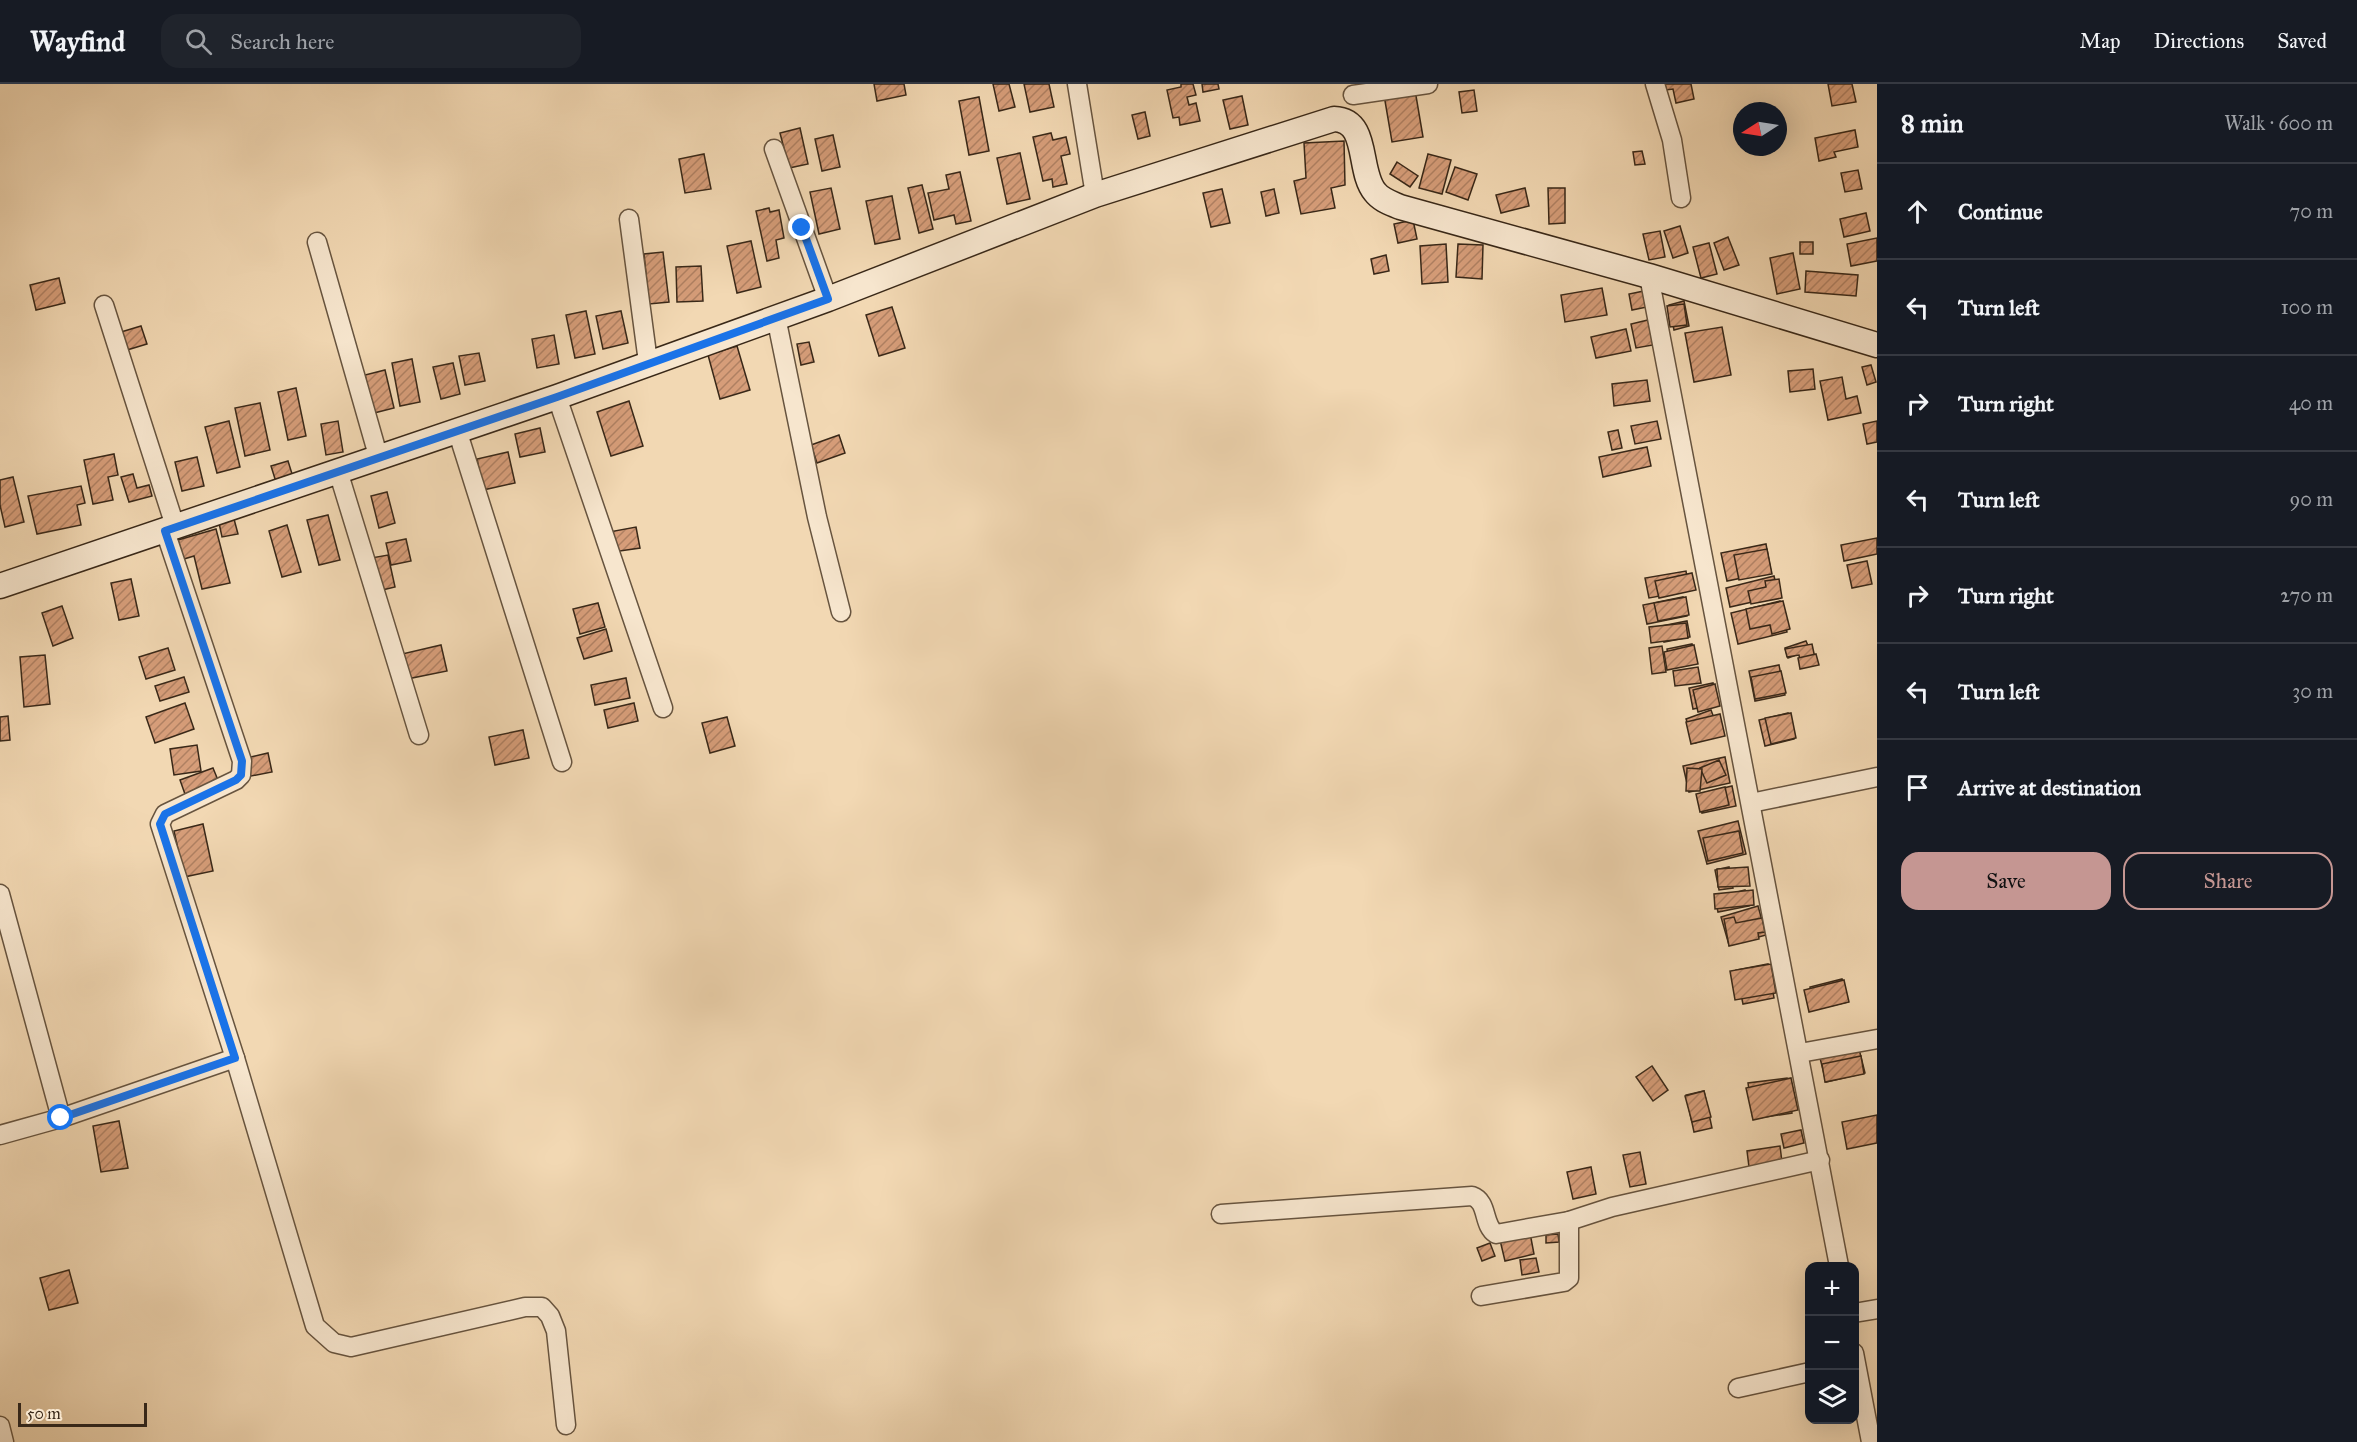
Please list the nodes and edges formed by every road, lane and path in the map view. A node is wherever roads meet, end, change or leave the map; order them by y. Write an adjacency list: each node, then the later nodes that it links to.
1 (1077, 84): 7 (street)
2 (1428, 84): 4 (street)
3 (1656, 84): 8 (street)
4 (1353, 89): 5 (street)
5 (1345, 119): 7 (street); 11 (street)
6 (774, 148): 12 (street)
7 (1095, 195): 12 (street)
8 (1681, 198)
9 (629, 219): 16 (street)
10 (316, 242): 19 (street)
11 (1649, 276): 15 (street); 28 (street)
12 (828, 299): 14 (street)
13 (104, 305): 21 (street)
14 (776, 317): 16 (street); 23 (street)
15 (1877, 345)
16 (648, 362): 17 (street)
17 (557, 397): 18 (street); 24 (street)
18 (457, 430): 19 (street); 26 (street)
19 (379, 459): 20 (street)
20 (338, 471): 21 (street); 25 (street)
21 (170, 528): 22 (street); 32 (street)
22 (0, 586)
23 (841, 612)
24 (663, 708)
25 (419, 735)
26 (562, 762)
27 (1877, 777): 28 (street)
28 (1751, 803): 31 (street)
29 (0, 894): 33 (street)
30 (1877, 1039): 31 (street)
31 (1800, 1053): 35 (street)
32 (235, 1058): 33 (street); 45 (street)
33 (61, 1118): 34 (street)
34 (0, 1135)
35 (1820, 1160): 37 (street); 38 (street)
36 (1221, 1214): 37 (street)
37 (1569, 1221): 39 (street)
38 (1838, 1262)
39 (1481, 1296)
40 (1877, 1309): 41 (street)
41 (1859, 1312)
42 (1857, 1370): 48 (street)
43 (1805, 1373): 44 (street)
44 (1738, 1388)
45 (566, 1425)
46 (0, 1426): 47 (street)
47 (4, 1442)
48 (1871, 1442)

